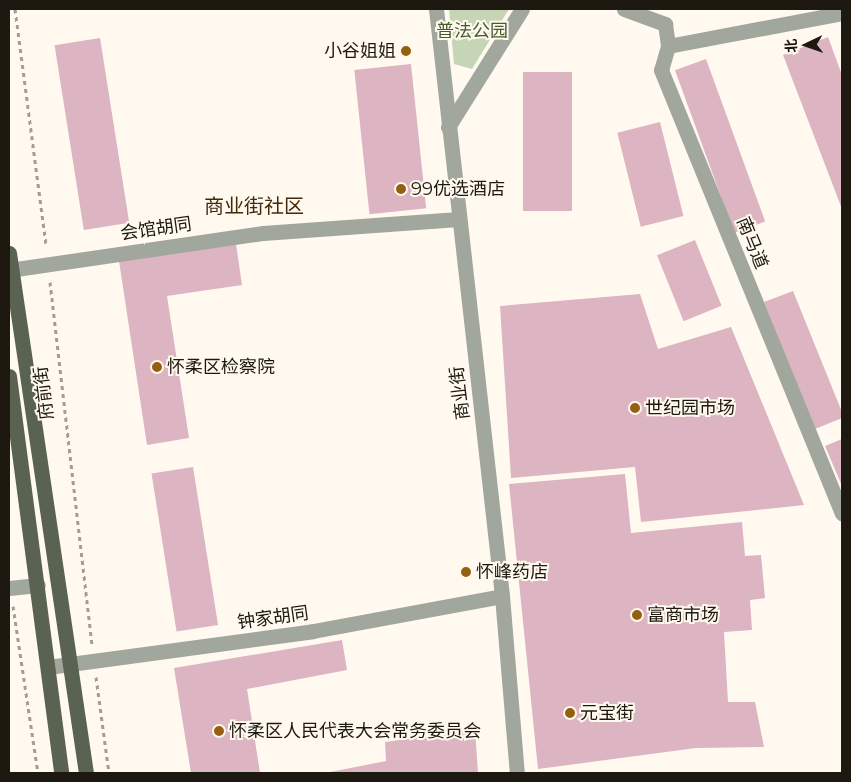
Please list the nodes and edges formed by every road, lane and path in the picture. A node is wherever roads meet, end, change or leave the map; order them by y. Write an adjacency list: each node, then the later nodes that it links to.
1 (15, 9): 10 (path, 府前街)
2 (436, 9): 7 (street, 商业街)
3 (522, 9): 7 (street)
4 (624, 9): 6 (street)
5 (842, 13): 6 (street)
6 (668, 46): 13 (street, 南马道)
7 (448, 127): 8 (street, 商业街)
8 (458, 219): 10 (street, 会馆胡同); 16 (street, 商业街)
9 (9, 253): 11 (main road, 府前街)
10 (48, 264): 11 (street, 会馆胡同); 17 (path, 府前街)
11 (10, 269): 18 (main road, 府前街)
12 (9, 376): 14 (main road, 府前街)
13 (842, 514)
14 (38, 585): 15 (street); 19 (main road, 府前街)
15 (10, 588): 20 (path)
16 (502, 596): 17 (street, 钟家胡同); 24 (street, 商业街)
17 (94, 661): 18 (street, 钟家胡同); 23 (path, 府前街)
18 (72, 664): 19 (street, 钟家胡同); 22 (main road, 府前街)
19 (48, 667): 21 (main road, 府前街)
20 (38, 773)
21 (61, 773)
22 (86, 773)
23 (109, 773)
24 (517, 773)

